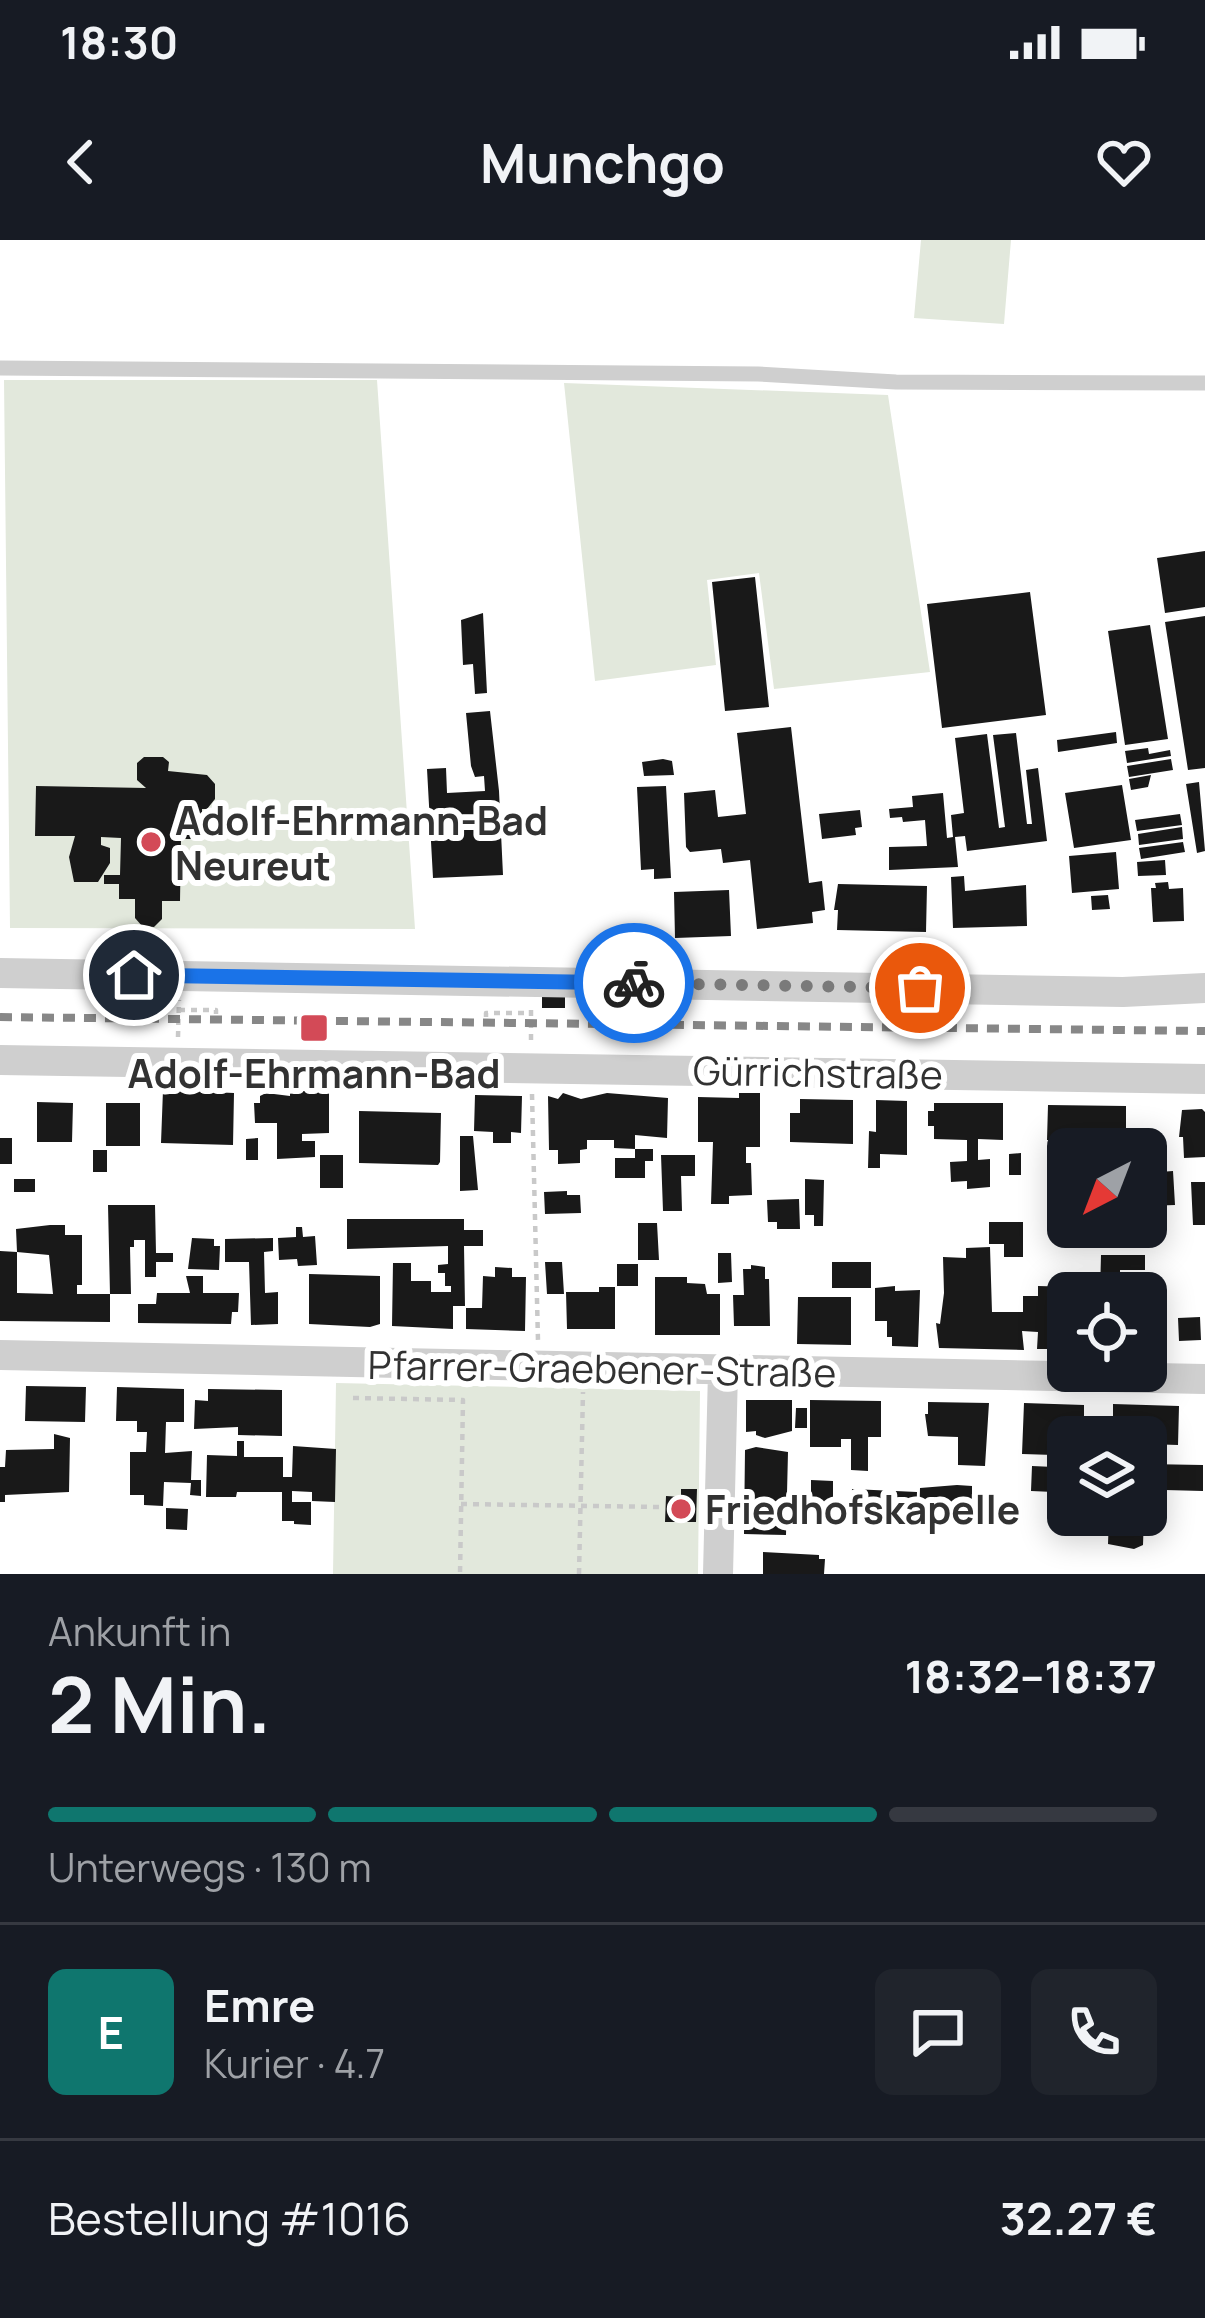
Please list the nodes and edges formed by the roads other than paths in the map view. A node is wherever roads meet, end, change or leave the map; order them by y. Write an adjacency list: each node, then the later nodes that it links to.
1 (0, 368): 2 (lane)
2 (1205, 383)
3 (0, 973): 4 (street)
4 (1205, 988)
5 (0, 1060): 6 (street, Gürrichstraße)
6 (1205, 1079)
7 (0, 1355): 8 (street, Pfarrer-Graebener-Straße)
8 (723, 1371): 9 (street, Pfarrer-Graebener-Straße); 10 (street)
9 (1205, 1379)
10 (718, 1574)

